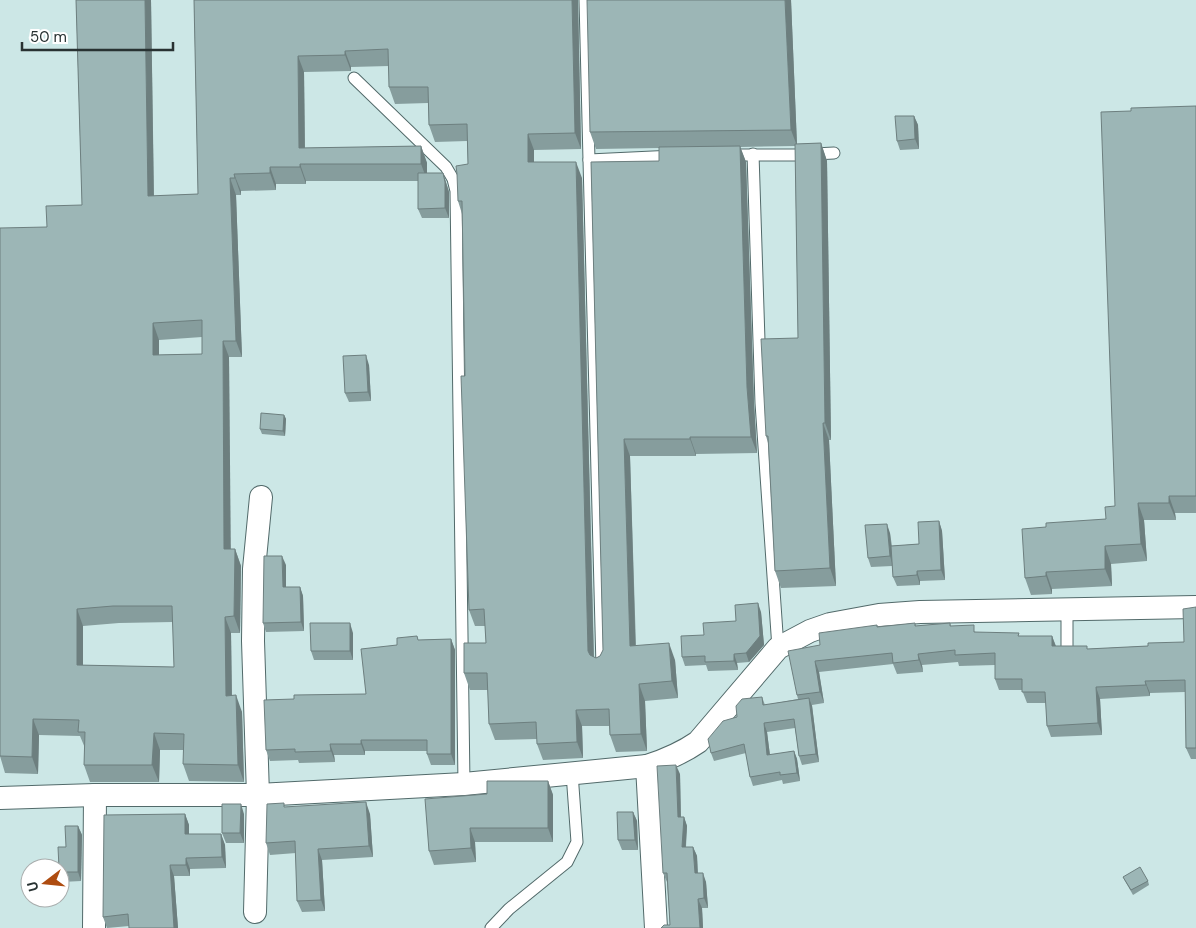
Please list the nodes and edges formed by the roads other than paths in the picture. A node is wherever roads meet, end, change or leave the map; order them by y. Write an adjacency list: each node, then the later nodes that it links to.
1 (585, 0): 7 (lane)
2 (354, 78): 16 (lane)
3 (834, 153): 4 (lane)
4 (753, 154): 5 (lane); 12 (lane)
5 (714, 155)
6 (684, 156): 7 (lane)
7 (588, 160): 13 (lane)
8 (262, 497): 18 (street)
9 (1196, 607): 10 (street)
10 (1067, 609): 11 (lane); 12 (street)
11 (1067, 646)
12 (778, 648): 14 (street)
13 (602, 667)
14 (647, 766): 15 (street); 23 (street)
15 (572, 773): 16 (street); 22 (lane)
16 (464, 784): 18 (street)
17 (95, 795): 18 (street); 19 (street); 21 (street)
18 (258, 796): 20 (street)
19 (0, 798)
20 (255, 912)
21 (94, 928)
22 (491, 928)
23 (656, 928)

